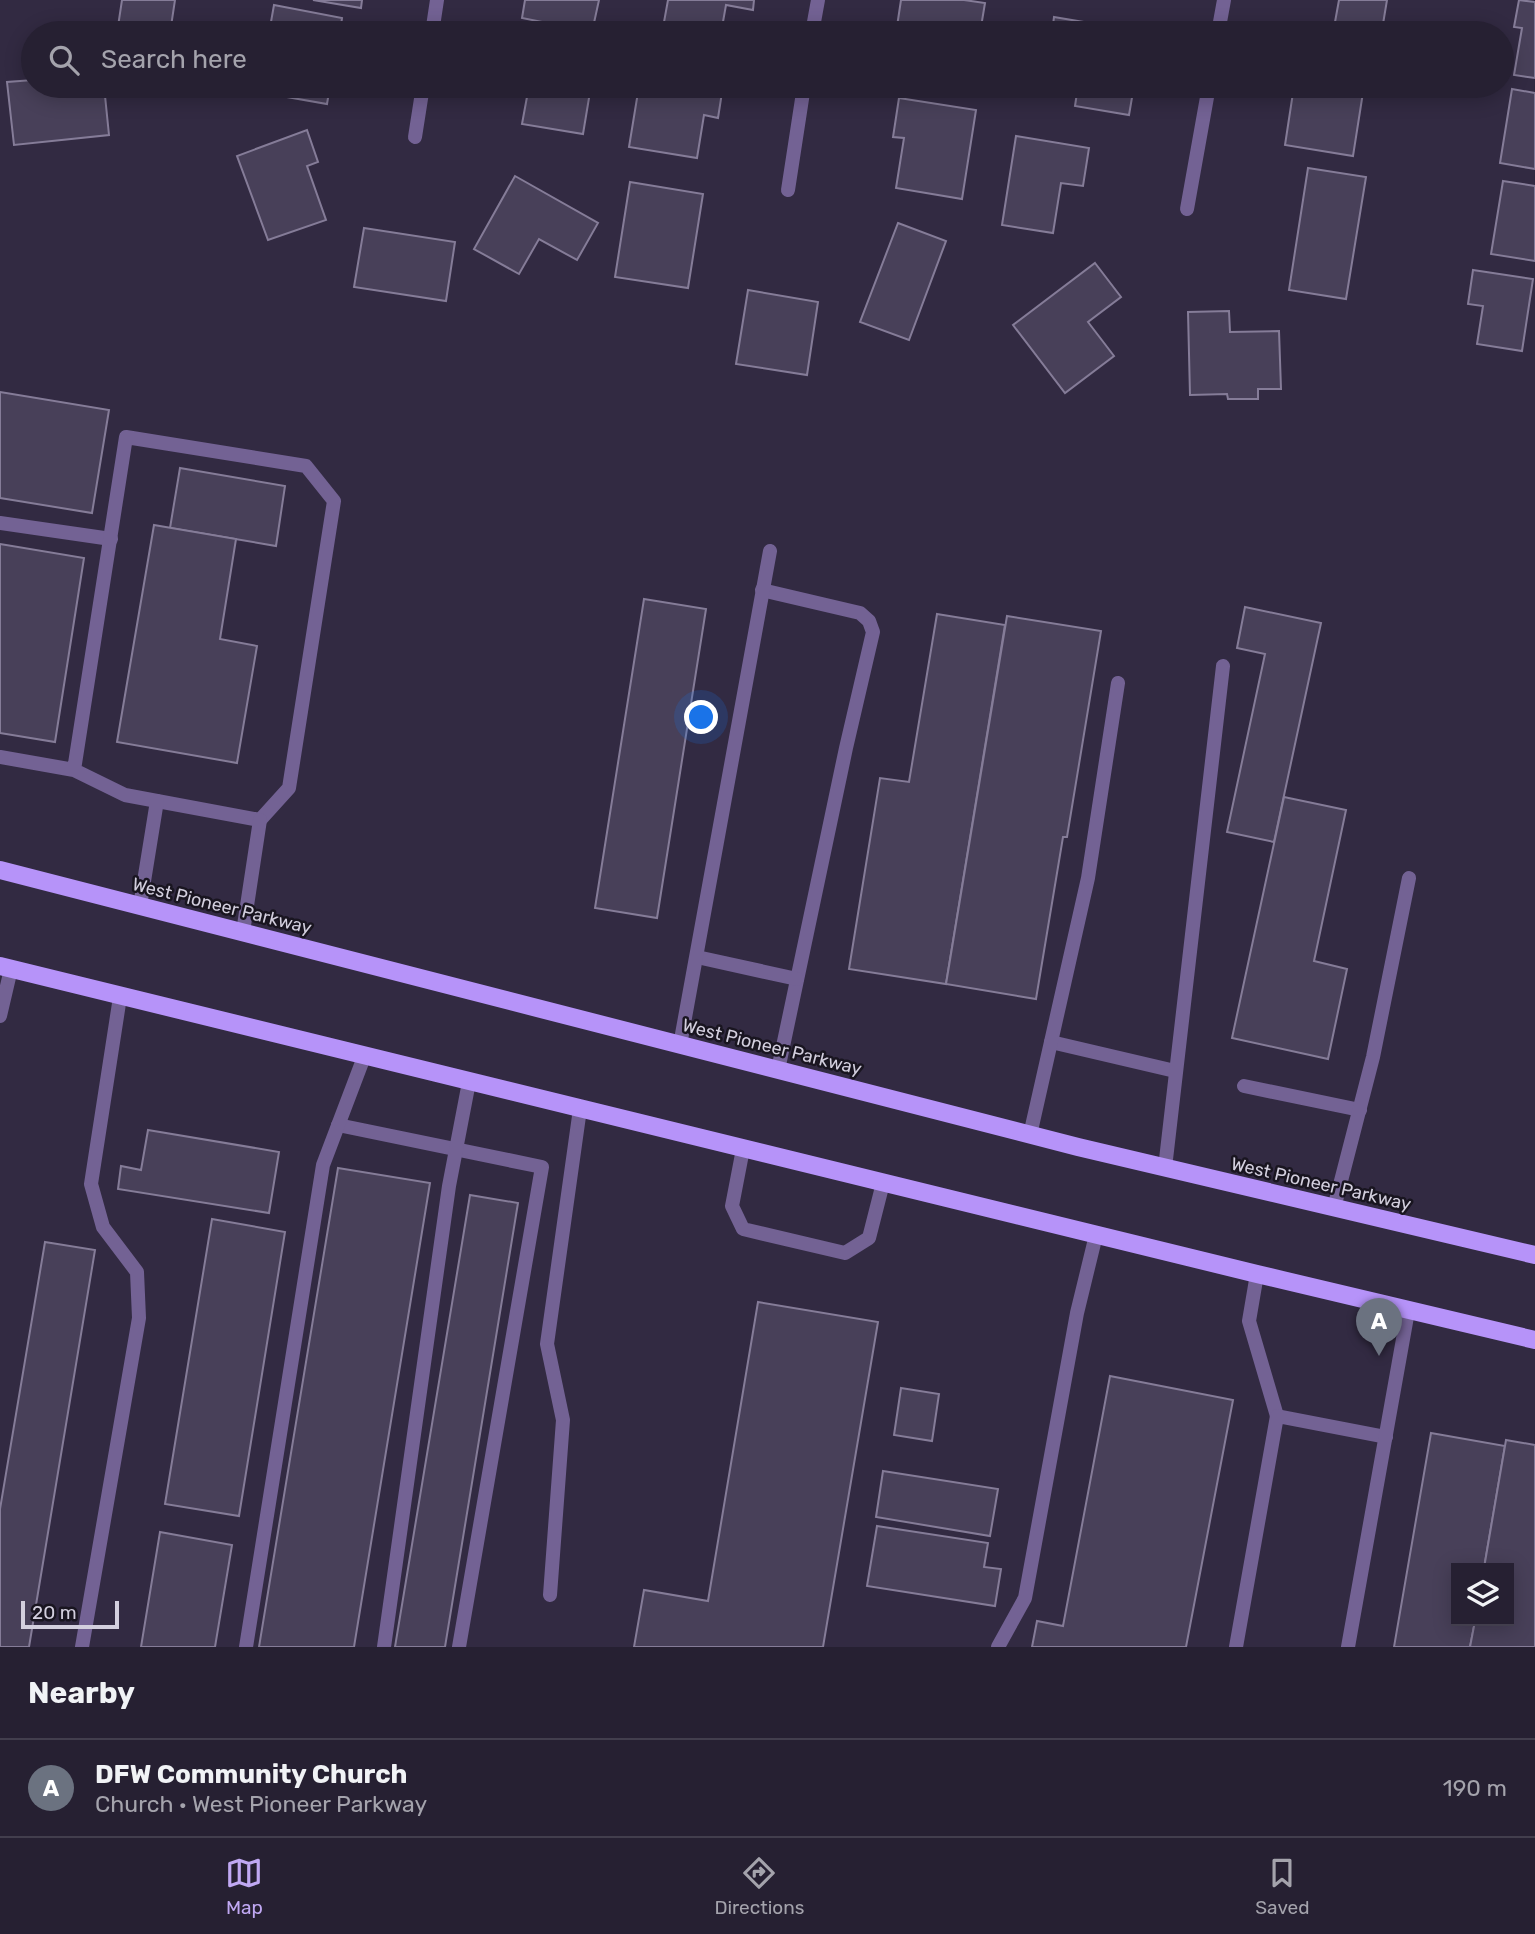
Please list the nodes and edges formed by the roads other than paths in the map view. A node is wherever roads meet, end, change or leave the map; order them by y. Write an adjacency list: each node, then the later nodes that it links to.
1 (437, 0): 4 (street)
2 (818, 0): 5 (street)
3 (1224, 0): 6 (street)
4 (434, 21)
5 (815, 21)
6 (1220, 21)
7 (421, 98): 10 (street)
8 (802, 98): 11 (street)
9 (1207, 98): 12 (street)
10 (415, 137)
11 (788, 190)
12 (1187, 209)
13 (0, 523): 14 (street)
14 (111, 539): 20 (street); 22 (street)
15 (769, 551): 16 (street)
16 (762, 590): 27 (street); 29 (street)
17 (1223, 666): 36 (street)
18 (1118, 683): 32 (street)
19 (0, 757): 20 (street)
20 (74, 770): 21 (street)
21 (157, 801): 22 (street); 25 (street)
22 (260, 820): 26 (street)
23 (0, 870): 25 (main road, West Pioneer Parkway)
24 (1409, 878): 40 (street)
25 (140, 906): 26 (main road, West Pioneer Parkway)
26 (243, 932): 33 (main road, West Pioneer Parkway)
27 (696, 957): 29 (street); 33 (street)
28 (5, 968): 30 (main road); 31 (street)
29 (797, 978): 35 (street)
30 (120, 997): 34 (main road); 56 (street)
31 (0, 1016)
32 (1051, 1042): 36 (street); 42 (street)
33 (680, 1045): 35 (main road, West Pioneer Parkway)
34 (364, 1057): 37 (main road); 41 (street)
35 (778, 1070): 42 (main road, West Pioneer Parkway)
36 (1175, 1071): 45 (street)
37 (469, 1082): 39 (main road); 43 (street)
38 (1244, 1086): 40 (street)
39 (580, 1109): 44 (main road); 55 (street)
40 (1360, 1110): 47 (street)
41 (338, 1125): 43 (street); 57 (street)
42 (1030, 1135): 45 (main road, West Pioneer Parkway)
43 (456, 1149): 58 (street); 59 (street)
44 (743, 1149): 46 (main road); 46 (street)
45 (1164, 1168): 47 (main road, West Pioneer Parkway)
46 (883, 1183): 48 (main road)
47 (1334, 1209): 49 (main road, West Pioneer Parkway)
48 (1096, 1235): 50 (main road); 60 (street)
49 (1535, 1255)
50 (1257, 1274): 51 (main road); 53 (street)
51 (1408, 1311): 52 (main road); 54 (street)
52 (1535, 1340)
53 (1277, 1416): 54 (street); 61 (street)
54 (1386, 1437): 62 (street)
55 (550, 1595)
56 (82, 1647)
57 (246, 1647)
58 (384, 1647)
59 (459, 1647)
60 (998, 1647)
61 (1236, 1647)
62 (1348, 1647)

